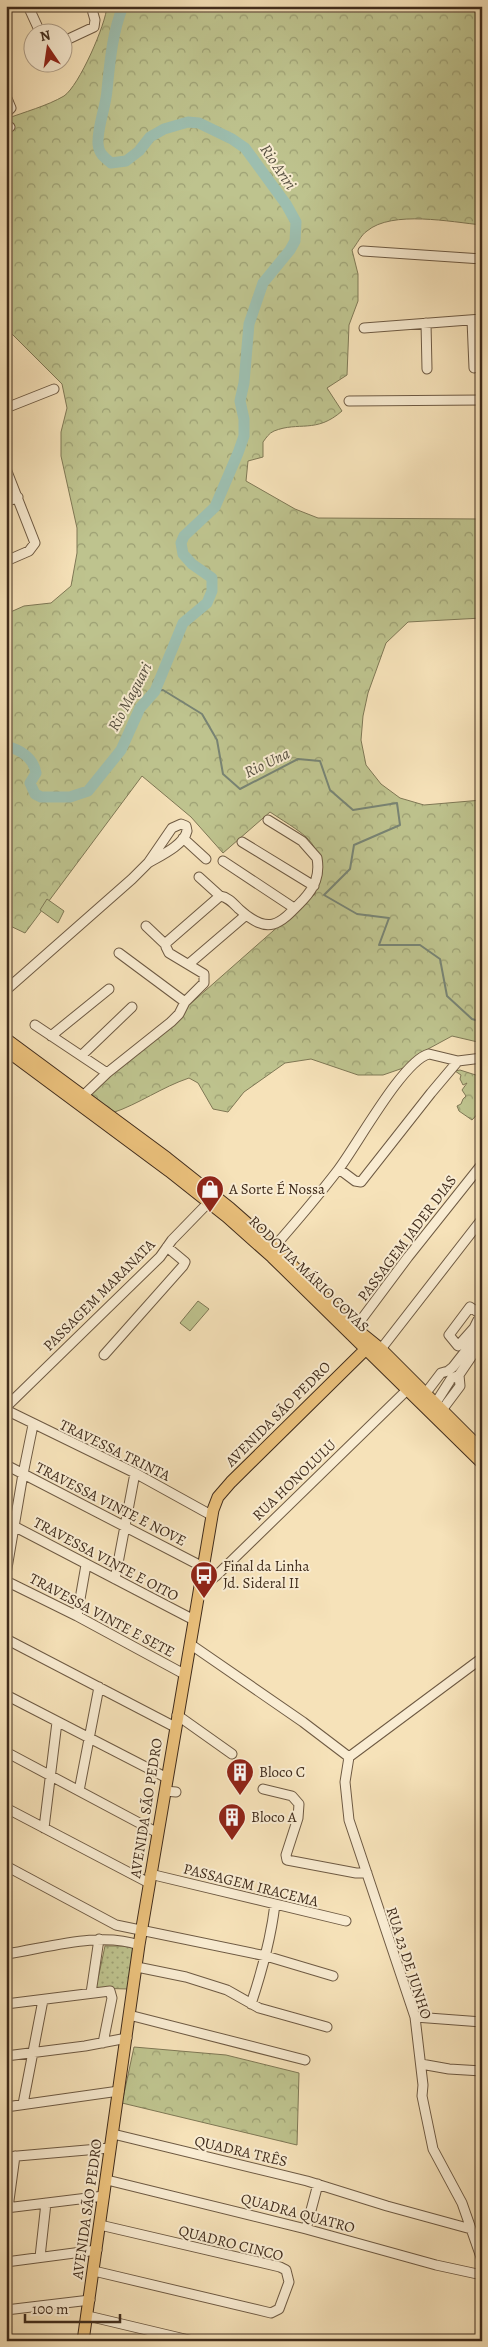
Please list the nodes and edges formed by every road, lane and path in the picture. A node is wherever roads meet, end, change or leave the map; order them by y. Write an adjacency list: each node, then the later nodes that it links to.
1 (28, 6): 3 (street)
2 (91, 6): 4 (street)
3 (35, 22)
4 (72, 37)
5 (6, 96): 6 (street)
6 (6, 112)
7 (363, 251): 8 (street)
8 (482, 259)
9 (472, 320): 10 (street); 11 (street); 13 (street)
10 (482, 320)
11 (426, 323): 12 (street); 14 (street)
12 (364, 328)
13 (474, 368)
14 (426, 369)
15 (54, 389): 18 (street)
16 (482, 400): 17 (street)
17 (349, 401)
18 (6, 408)
19 (6, 469): 20 (street)
20 (18, 497): 21 (street); 22 (street)
21 (6, 502)
22 (6, 560)
23 (268, 820): 30 (street)
24 (184, 838): 26 (street); 28 (street); 28 (street)
25 (242, 842): 30 (street)
26 (206, 859)
27 (222, 861): 32 (street)
28 (148, 863): 39 (street)
29 (199, 877): 31 (street)
30 (314, 886): 32 (street)
31 (220, 896): 33 (street); 35 (street)
32 (294, 908): 33 (street)
33 (246, 915): 37 (street)
34 (146, 926): 35 (street)
35 (166, 945): 37 (street)
36 (119, 953): 40 (street)
37 (190, 963): 40 (street)
38 (109, 989): 43 (street)
39 (6, 990)
40 (185, 1002): 49 (street)
41 (132, 1008): 46 (street)
42 (35, 1026): 43 (street)
43 (51, 1036): 46 (street)
44 (6, 1039): 50 (main road, RODOVIA MÁRIO COVAS)
45 (6, 1050): 51 (main road, RODOVIA MÁRIO COVAS)
46 (82, 1055): 49 (street)
47 (482, 1058): 48 (street)
48 (458, 1061): 53 (street); 53 (street)
49 (106, 1073): 50 (street)
50 (84, 1096): 51 (main road, RODOVIA MÁRIO COVAS)
51 (106, 1118): 54 (main road, RODOVIA MÁRIO COVAS); 57 (main road, RODOVIA MÁRIO COVAS)
52 (482, 1164): 58 (street, PASSAGEM JADER DIAS)
53 (339, 1169): 57 (street)
54 (210, 1202): 56 (street, PASSAGEM MARANATA); 60 (main road, RODOVIA MÁRIO COVAS)
55 (482, 1219): 60 (street)
56 (167, 1247): 61 (street); 64 (street, PASSAGEM MARANATA)
57 (274, 1247): 58 (main road, RODOVIA MÁRIO COVAS)
58 (355, 1328): 60 (main road, RODOVIA MÁRIO COVAS)
59 (479, 1333): 63 (street); 63 (street)
60 (373, 1347): 62 (main road, RODOVIA MÁRIO COVAS); 63 (main road, RODOVIA MÁRIO COVAS); 71 (main road, AVENIDA SÃO PEDRO)
61 (104, 1355)
62 (407, 1390): 67 (main road, RODOVIA MÁRIO COVAS); 79 (street, RUA HONOLULU)
63 (433, 1402): 66 (main road, RODOVIA MÁRIO COVAS)
64 (6, 1409): 65 (street, TRAVESSA TRINTA)
65 (33, 1425): 69 (street, TRAVESSA TRINTA); 70 (street)
66 (482, 1450)
67 (482, 1463)
68 (6, 1465): 70 (street, TRAVESSA VINTE E NOVE)
69 (135, 1473): 71 (street, TRAVESSA TRINTA); 73 (street)
70 (22, 1474): 72 (street); 73 (street, TRAVESSA VINTE E NOVE)
71 (211, 1515): 75 (main road, AVENIDA SÃO PEDRO)
72 (10, 1524): 74 (street, TRAVESSA VINTE E OITO); 76 (street)
73 (126, 1526): 75 (street, TRAVESSA VINTE E NOVE); 77 (street)
74 (86, 1566): 77 (street, TRAVESSA VINTE E OITO); 80 (street)
75 (203, 1567): 79 (main road, AVENIDA SÃO PEDRO)
76 (6, 1574)
77 (116, 1579): 81 (street, TRAVESSA VINTE E OITO)
78 (6, 1581): 80 (street, TRAVESSA VINTE E SETE)
79 (199, 1589): 81 (main road, AVENIDA SÃO PEDRO)
80 (77, 1616): 85 (street, TRAVESSA VINTE E SETE)
81 (194, 1620): 83 (main road, AVENIDA SÃO PEDRO)
82 (6, 1639): 86 (street)
83 (190, 1644): 85 (main road, AVENIDA SÃO PEDRO); 94 (street)
84 (482, 1658): 94 (street)
85 (184, 1674): 88 (main road, AVENIDA SÃO PEDRO)
86 (99, 1687): 90 (street); 91 (street)
87 (6, 1695): 89 (street)
88 (177, 1714): 90 (main road, AVENIDA SÃO PEDRO); 93 (street)
89 (57, 1722): 91 (street); 95 (street)
90 (175, 1727): 96 (main road, AVENIDA SÃO PEDRO)
91 (89, 1738): 96 (street); 98 (street)
92 (6, 1752): 95 (street)
93 (232, 1754)
94 (349, 1758): 103 (street, RUA 23 DE JUNHO)
95 (50, 1776): 98 (street); 100 (street)
96 (167, 1778): 101 (main road, AVENIDA SÃO PEDRO)
97 (263, 1789): 103 (street)
98 (79, 1791): 101 (street)
99 (6, 1808): 100 (street, PASSAGEM IRACEMA)
100 (44, 1828): 104 (street, PASSAGEM IRACEMA)
101 (158, 1833): 104 (main road, AVENIDA SÃO PEDRO)
102 (6, 1866): 107 (street)
103 (367, 1873): 121 (street, RUA 23 DE JUNHO)
104 (150, 1878): 105 (street, PASSAGEM IRACEMA); 108 (main road, AVENIDA SÃO PEDRO)
105 (275, 1904): 106 (street, PASSAGEM IRACEMA); 113 (street)
106 (346, 1922)
107 (116, 1925): 108 (street); 109 (street)
108 (142, 1931): 111 (main road, AVENIDA SÃO PEDRO); 113 (street)
109 (113, 1939): 110 (street); 111 (street)
110 (99, 1940): 112 (street); 116 (street)
111 (139, 1945): 114 (main road, AVENIDA SÃO PEDRO)
112 (6, 1954)
113 (266, 1956): 115 (street); 119 (street)
114 (137, 1967): 119 (street); 120 (main road, AVENIDA SÃO PEDRO)
115 (333, 1976)
116 (91, 1993): 117 (street); 125 (street)
117 (43, 2000): 118 (street); 126 (street)
118 (6, 2004)
119 (251, 2004): 123 (street)
120 (129, 2015): 124 (main road, AVENIDA SÃO PEDRO); 128 (street)
121 (414, 2017): 122 (street); 129 (street, RUA 23 DE JUNHO)
122 (482, 2022)
123 (327, 2027)
124 (127, 2038): 125 (street); 131 (main road, AVENIDA SÃO PEDRO)
125 (103, 2043): 126 (street)
126 (32, 2052): 127 (street); 132 (street)
127 (6, 2056)
128 (305, 2060)
129 (421, 2064): 130 (street); 144 (street, RUA 23 DE JUNHO)
130 (482, 2071)
131 (119, 2091): 132 (street); 134 (main road, AVENIDA SÃO PEDRO)
132 (23, 2104): 133 (street)
133 (6, 2107)
134 (113, 2134): 135 (main road, AVENIDA SÃO PEDRO); 138 (street, QUADRA TRÊS)
135 (110, 2148): 136 (street); 137 (main road, AVENIDA SÃO PEDRO)
136 (11, 2156): 141 (street)
137 (106, 2180): 139 (main road, AVENIDA SÃO PEDRO); 143 (street, QUADRA QUATRO)
138 (318, 2184): 143 (street); 144 (street, QUADRA TRÊS)
139 (104, 2196): 140 (street); 142 (main road, AVENIDA SÃO PEDRO)
140 (46, 2202): 141 (street); 146 (street)
141 (7, 2208)
142 (100, 2225): 145 (main road, AVENIDA SÃO PEDRO); 149 (street, QUADRO CINCO)
143 (306, 2229): 150 (street, QUADRA QUATRO)
144 (471, 2229): 147 (street, RUA 23 DE JUNHO)
145 (97, 2250): 146 (street); 149 (main road, AVENIDA SÃO PEDRO)
146 (40, 2257): 148 (street)
147 (482, 2260)
148 (6, 2262)
149 (94, 2270): 151 (main road, AVENIDA SÃO PEDRO)
150 (482, 2275)
151 (90, 2300): 152 (street); 153 (main road, AVENIDA SÃO PEDRO)
152 (6, 2310)
153 (88, 2316): 154 (main road, AVENIDA SÃO PEDRO); 155 (street)
154 (83, 2341)
155 (193, 2341)

